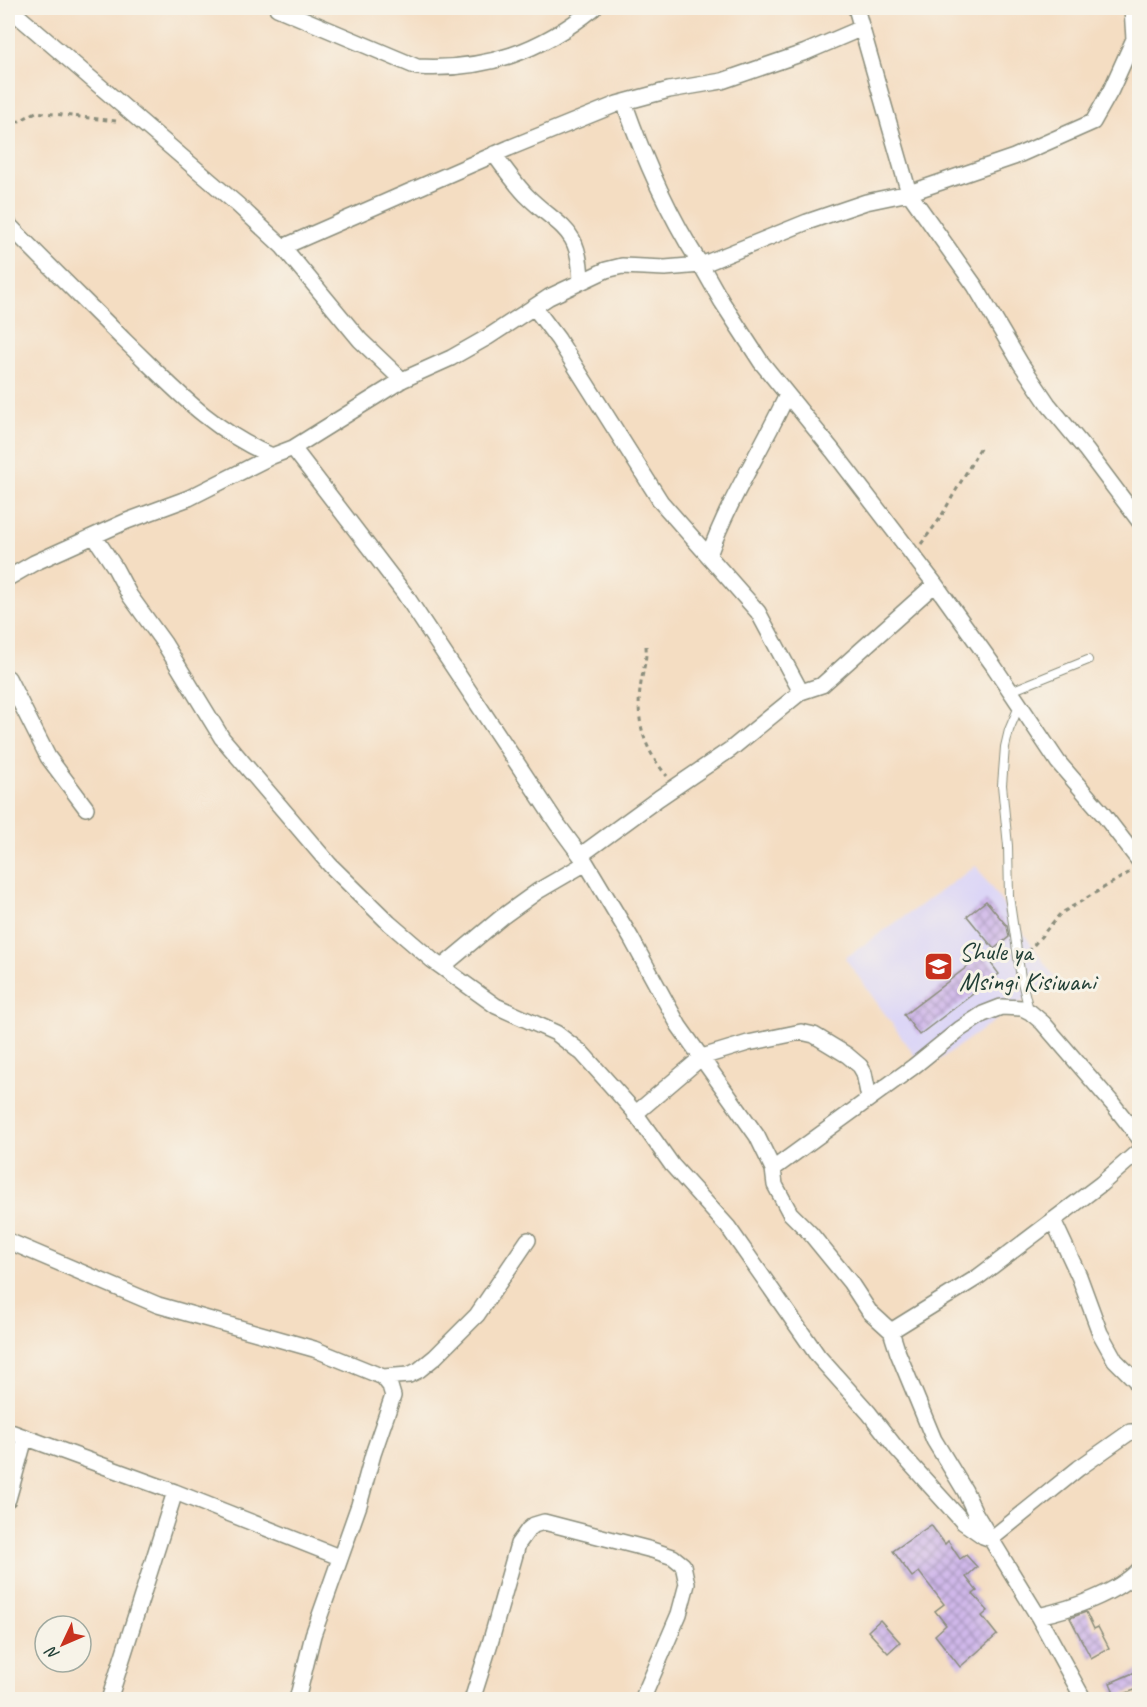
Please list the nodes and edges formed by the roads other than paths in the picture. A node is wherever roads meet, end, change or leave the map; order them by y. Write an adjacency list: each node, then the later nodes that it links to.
1 (9, 8): 11 (street)
2 (277, 8): 3 (street)
3 (594, 8)
4 (856, 8): 6 (street)
5 (1132, 8): 9 (street)
6 (862, 28): 7 (street); 9 (street)
7 (624, 102): 8 (street); 12 (street)
8 (494, 154): 11 (street); 13 (street)
9 (909, 193): 12 (street); 19 (street)
10 (8, 224): 18 (street)
11 (283, 247): 15 (street)
12 (701, 265): 13 (street); 16 (street)
13 (581, 282): 14 (street)
14 (534, 307): 15 (street); 21 (street)
15 (402, 380): 17 (street)
16 (787, 395): 21 (street); 23 (street)
17 (293, 448): 18 (street); 30 (street)
18 (272, 456): 20 (street)
19 (1140, 522)
20 (94, 536): 22 (street); 32 (street)
21 (710, 555): 27 (street)
22 (8, 578)
23 (934, 584): 26 (street); 27 (street)
24 (1088, 660): 26 (lane)
25 (8, 678): 29 (street)
26 (1011, 691): 28 (street)
27 (801, 692): 30 (street)
28 (1020, 704): 31 (street); 33 (lane)
29 (86, 808)
30 (583, 859): 32 (street); 34 (street)
31 (1135, 866)
32 (442, 967): 36 (street)
33 (1030, 1012): 35 (street); 37 (street)
34 (702, 1057): 35 (street); 36 (street); 39 (street)
35 (870, 1098): 39 (street)
36 (635, 1114): 51 (street)
37 (1140, 1139)
38 (1140, 1150): 40 (street)
39 (773, 1169): 43 (street)
40 (1053, 1220): 43 (street); 45 (street)
41 (528, 1240): 44 (street)
42 (8, 1241): 44 (street)
43 (891, 1331): 51 (street)
44 (383, 1377): 52 (street)
45 (1140, 1390)
46 (8, 1431): 48 (street)
47 (1140, 1432): 51 (street)
48 (25, 1438): 49 (street); 50 (street)
49 (175, 1492): 52 (street); 55 (street)
50 (8, 1499)
51 (991, 1539): 54 (street)
52 (339, 1557): 56 (street)
53 (1140, 1569): 54 (street)
54 (1038, 1616): 59 (street)
55 (109, 1700)
56 (297, 1700)
57 (472, 1700): 58 (street)
58 (642, 1700)
59 (1084, 1700)

